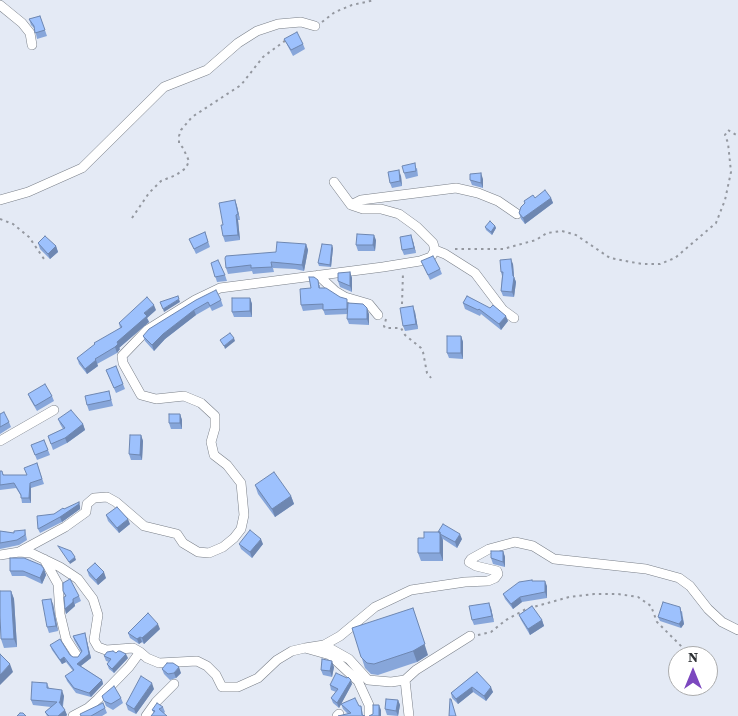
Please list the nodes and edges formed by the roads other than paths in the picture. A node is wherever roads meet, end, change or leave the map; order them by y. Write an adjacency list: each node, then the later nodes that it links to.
1 (0, 5): 3 (street)
2 (315, 26): 5 (street)
3 (32, 45)
4 (334, 182): 6 (street)
5 (0, 200)
6 (351, 205): 7 (street); 8 (street)
7 (517, 214)
8 (436, 250): 9 (street); 11 (street)
9 (318, 275): 10 (street); 14 (street)
10 (378, 315)
11 (514, 318)
12 (54, 410): 13 (street)
13 (0, 442)
14 (19, 552): 15 (street); 16 (street)
15 (0, 555)
16 (44, 559): 21 (street); 22 (street)
17 (738, 630): 19 (street)
18 (470, 636): 23 (street)
19 (324, 645): 20 (street); 23 (street)
20 (305, 648): 21 (street); 27 (street)
21 (140, 652): 25 (street)
22 (77, 656)
23 (405, 680): 28 (street)
24 (174, 684): 26 (street)
25 (73, 716)
26 (146, 716)
27 (369, 716)
28 (409, 716)

